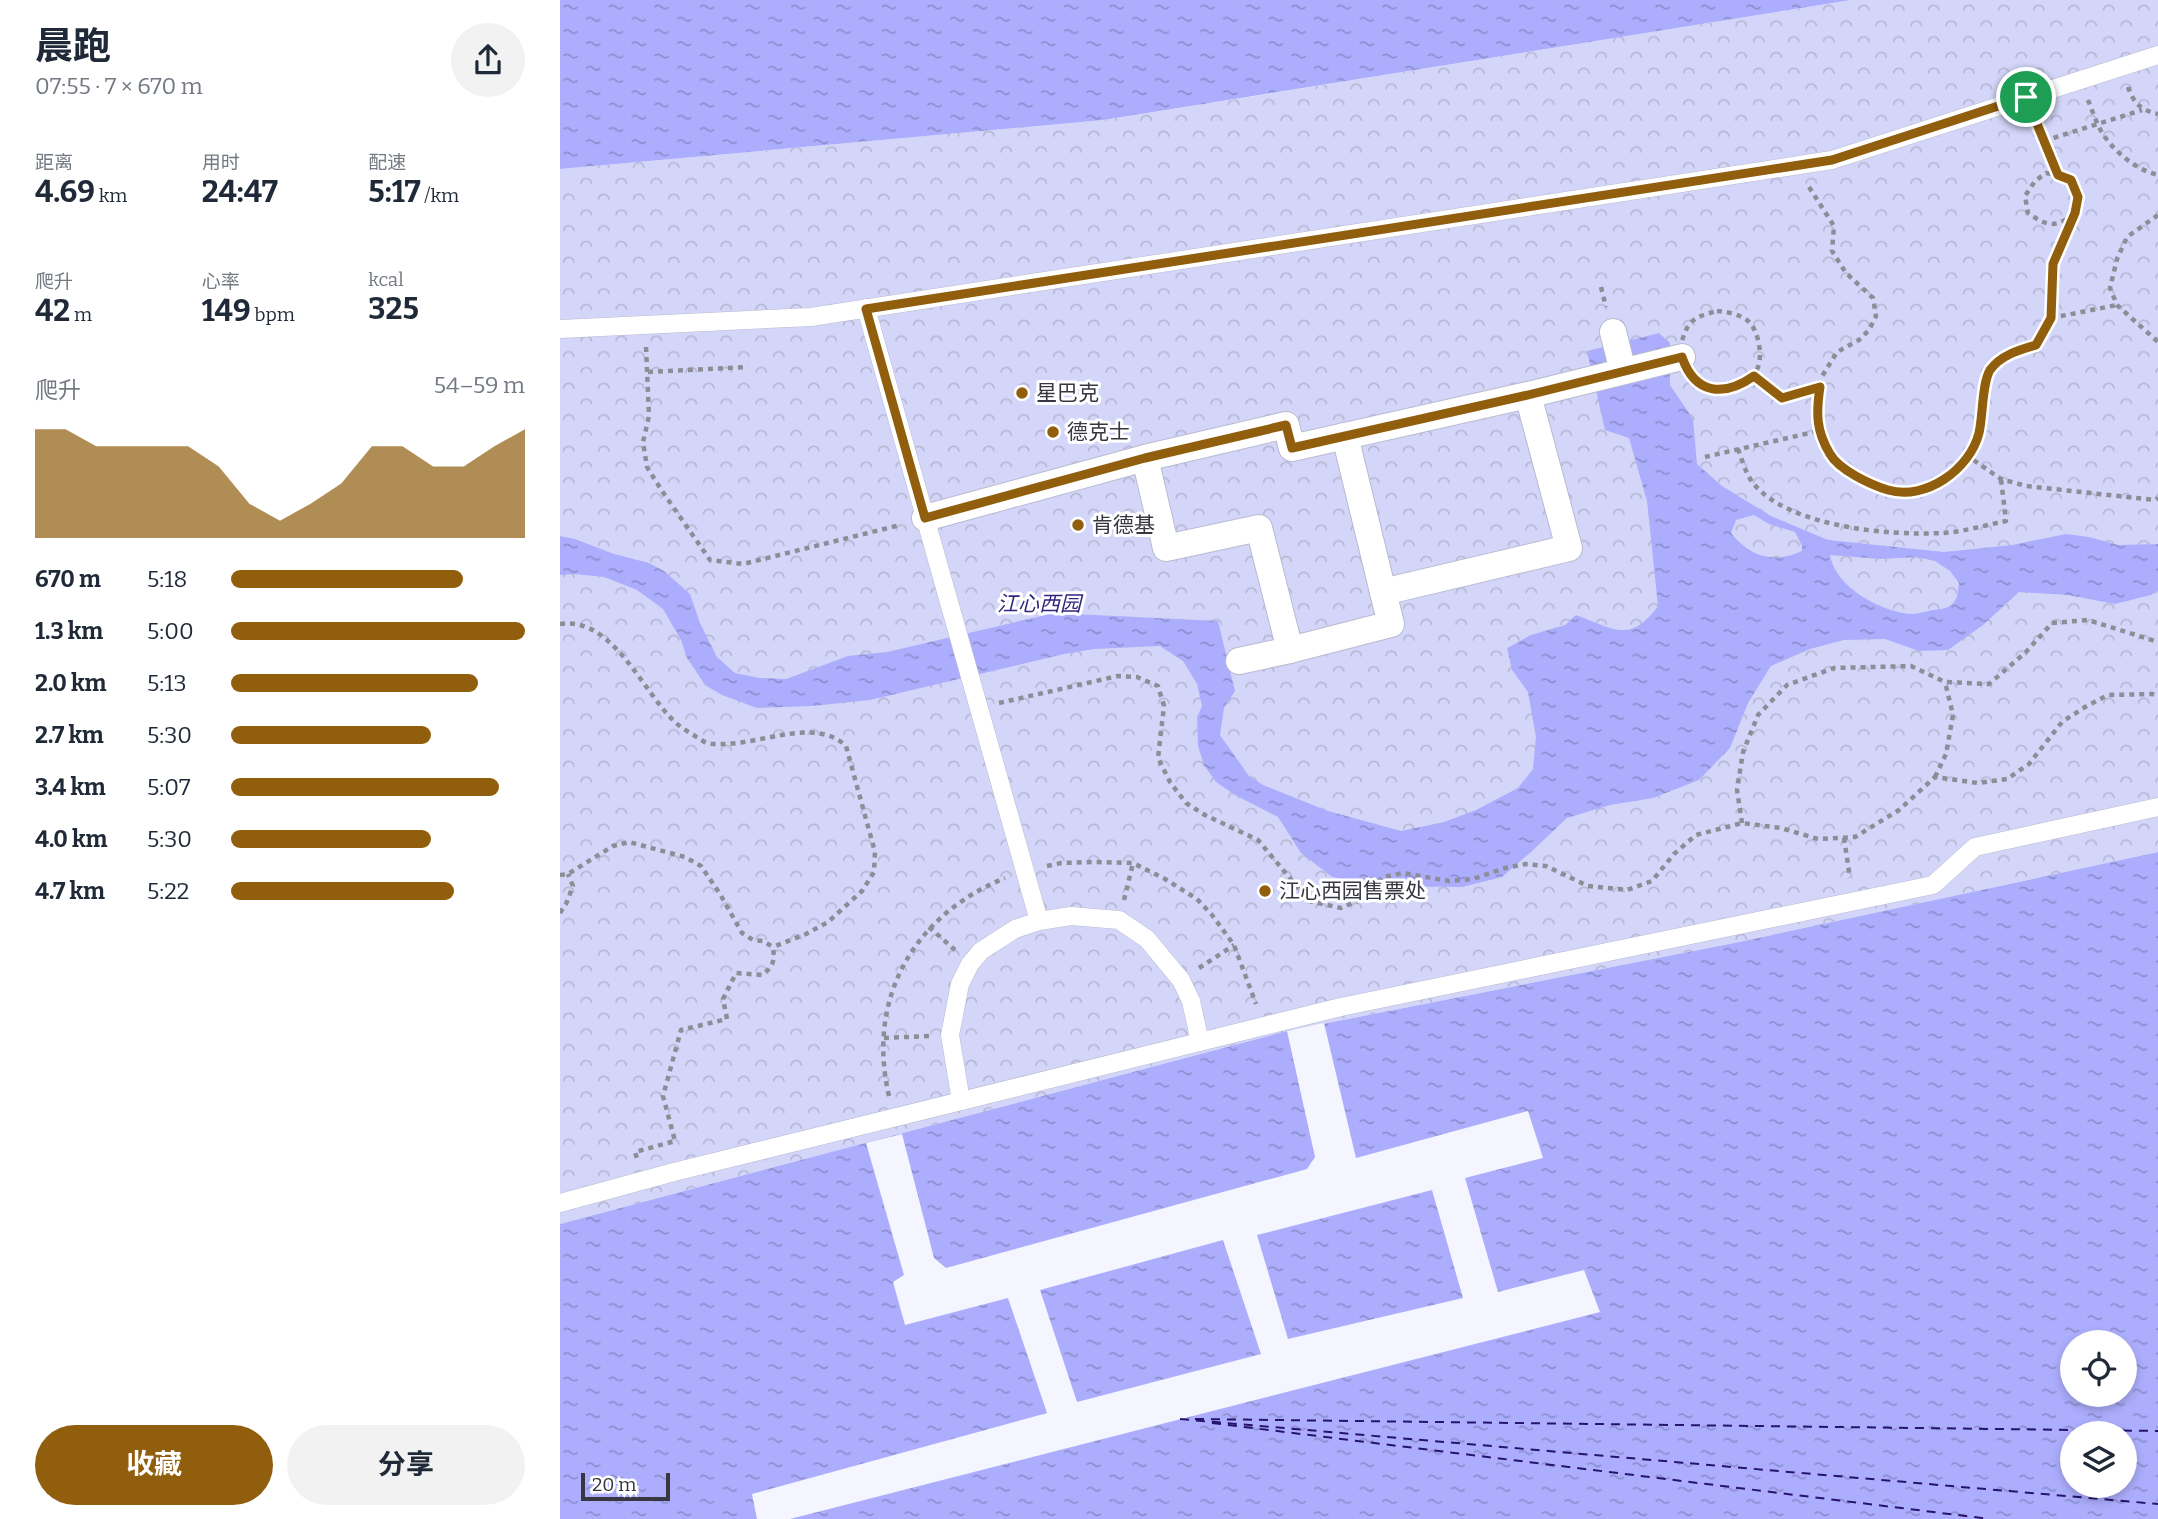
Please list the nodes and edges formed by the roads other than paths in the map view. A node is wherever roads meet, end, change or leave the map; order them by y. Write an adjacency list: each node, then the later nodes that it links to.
1 (2158, 55): 2 (lane)
2 (866, 309): 3 (lane); 10 (lane)
3 (560, 329)
4 (1613, 332): 6 (street)
5 (1682, 357): 6 (street)
6 (1623, 371): 7 (street)
7 (1528, 395): 8 (street); 11 (street)
8 (1345, 436): 9 (street); 11 (street)
9 (1145, 458): 10 (street); 12 (street)
10 (925, 518): 15 (lane)
11 (1383, 592): 12 (street)
12 (1290, 650): 13 (street)
13 (1239, 661)
14 (2158, 807): 16 (lane)
15 (1039, 921): 16 (lane); 17 (lane)
16 (1200, 1042): 17 (lane)
17 (961, 1101): 18 (lane)
18 (560, 1203)

